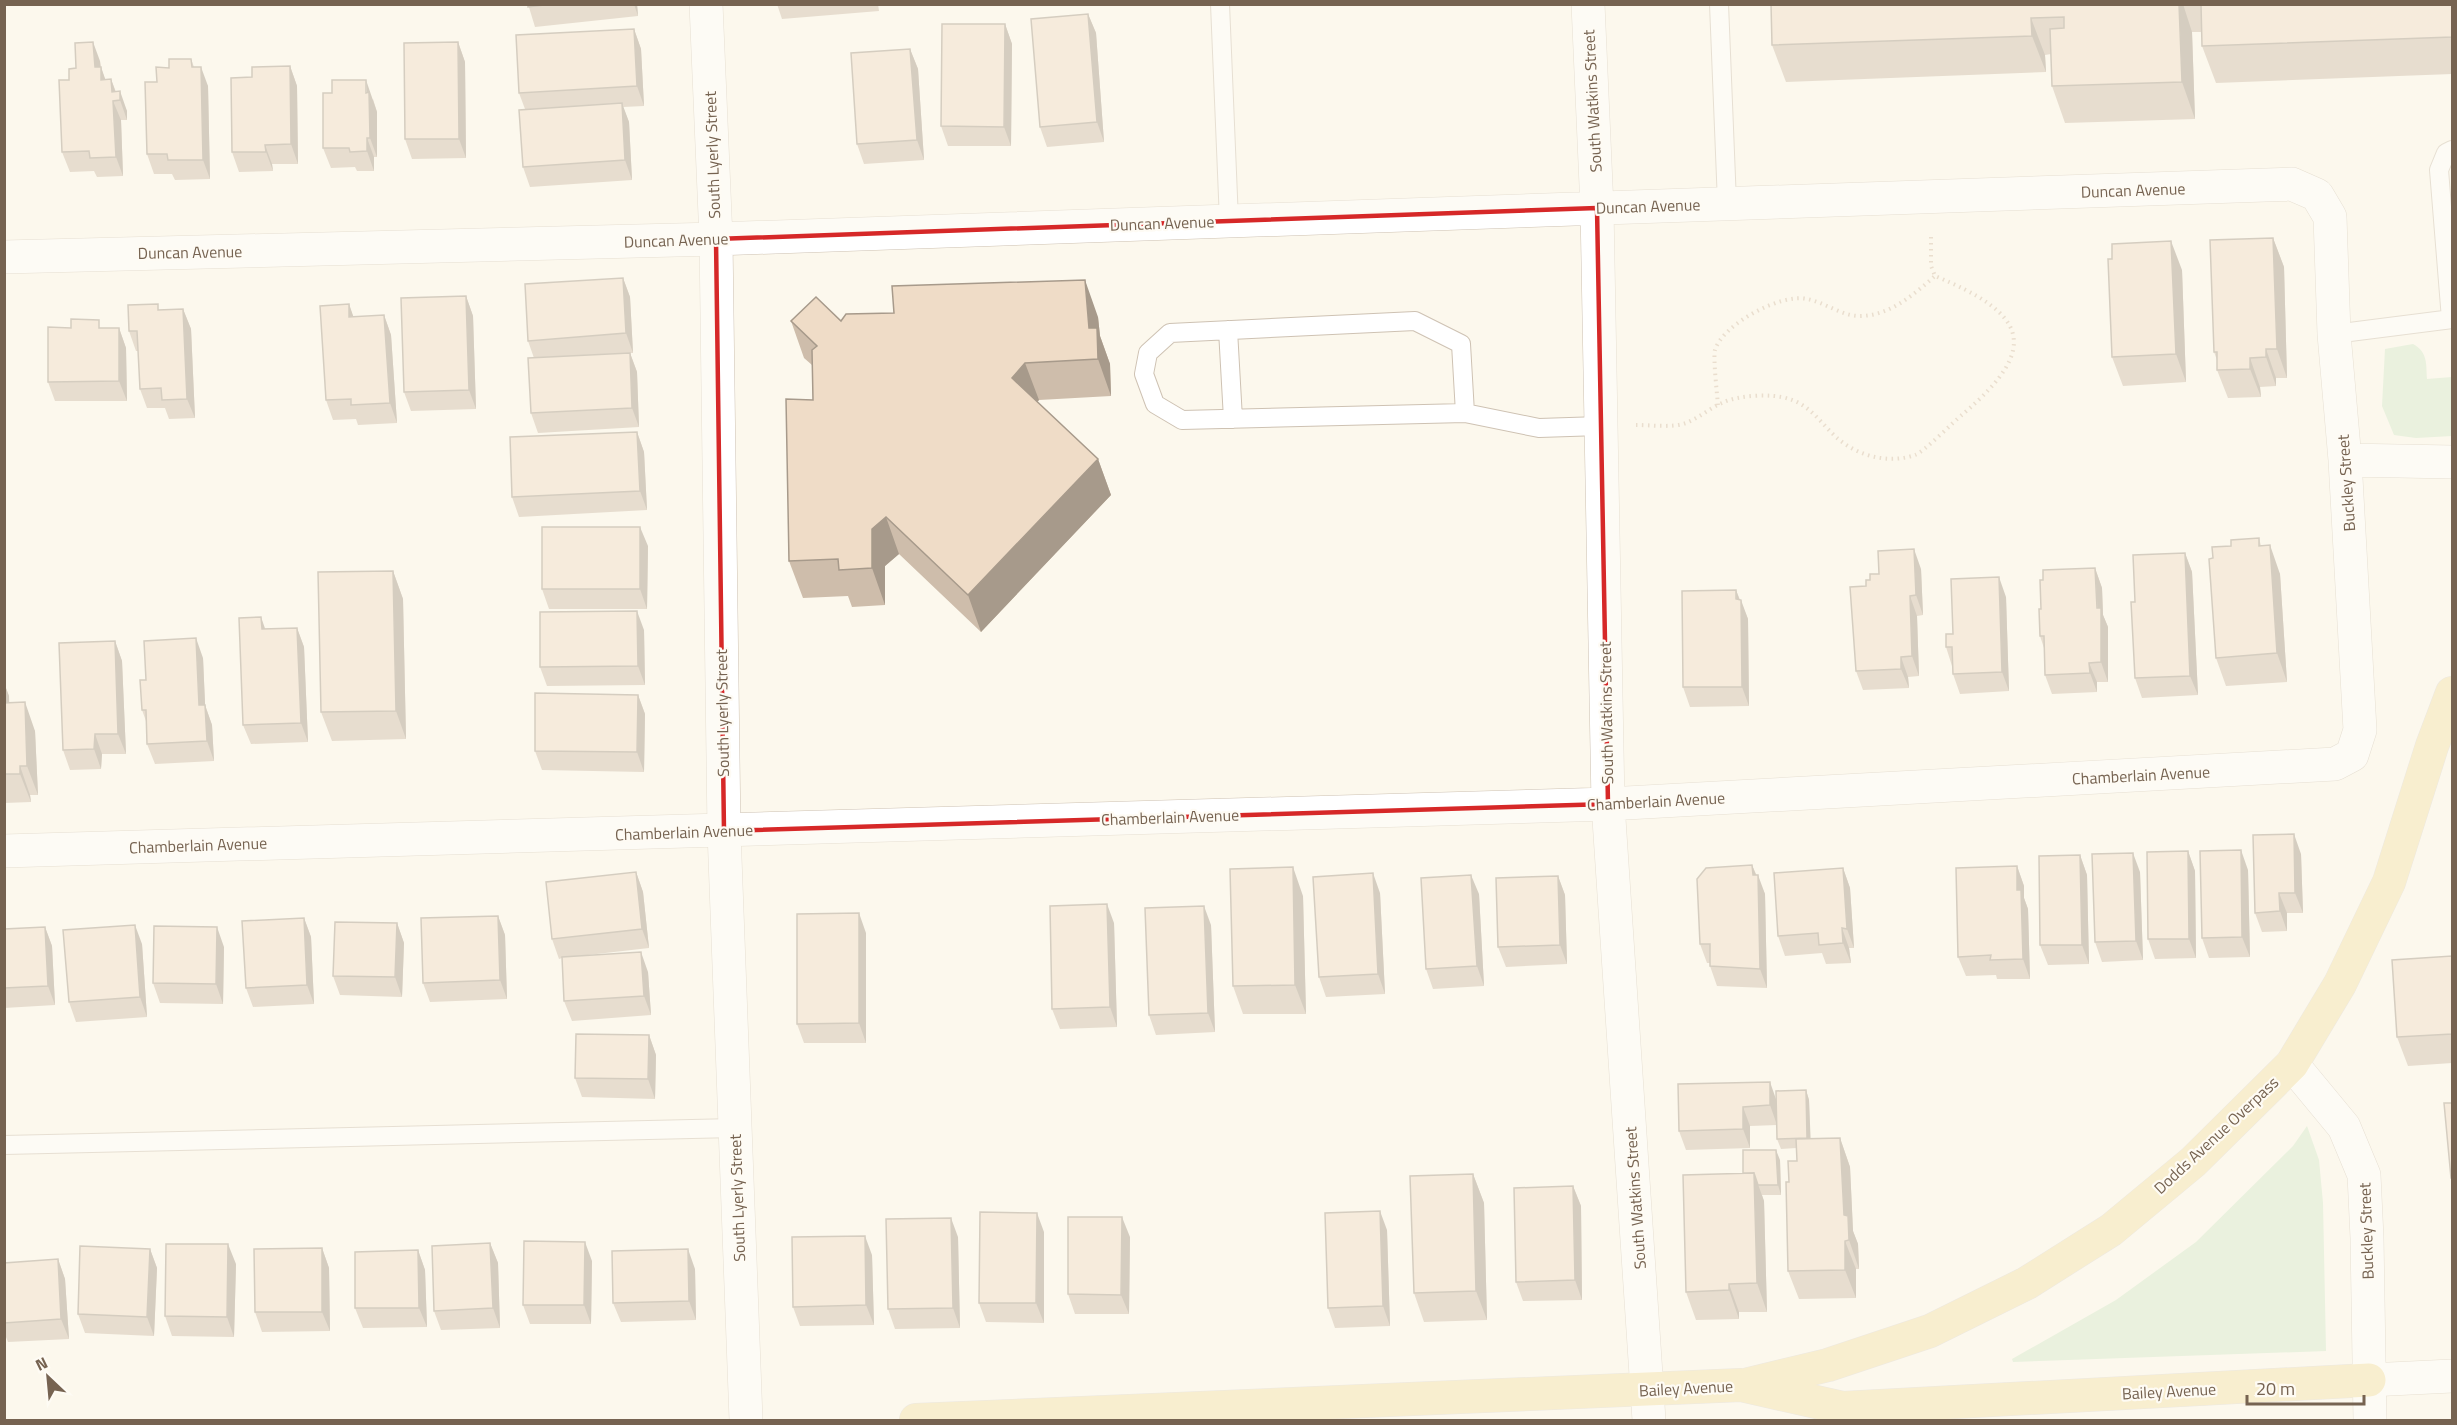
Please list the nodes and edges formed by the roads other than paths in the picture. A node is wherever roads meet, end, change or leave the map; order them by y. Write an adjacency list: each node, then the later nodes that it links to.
1 (706, 4): 10 (street, South Lyerly Street)
2 (1220, 4): 9 (lane)
3 (1588, 4): 8 (street, South Watkins Street)
4 (1719, 4): 7 (lane)
5 (2452, 150): 12 (lane)
6 (2317, 195): 7 (street, Duncan Avenue); 14 (street, Buckley Street)
7 (1727, 203): 8 (street, Duncan Avenue)
8 (1597, 208): 9 (street, Duncan Avenue); 17 (street, South Watkins Street)
9 (1229, 221): 10 (street, Duncan Avenue)
10 (716, 239): 11 (street, Duncan Avenue); 24 (street, South Lyerly Street)
11 (4, 257)
12 (2452, 319): 14 (lane)
13 (1228, 330): 15 (lane); 16 (lane); 16 (lane)
14 (2334, 334): 18 (street, Buckley Street)
15 (1465, 413): 16 (lane); 17 (lane)
16 (1233, 419)
17 (1599, 426): 23 (street, South Watkins Street)
18 (2345, 460): 19 (street); 22 (street, Buckley Street)
19 (2452, 462)
20 (2452, 693): 21 (main road, Dodds Avenue Overpass)
21 (2442, 746): 26 (main road, Dodds Avenue Overpass)
22 (2335, 764): 23 (street, Chamberlain Avenue)
23 (1608, 804): 24 (street, Chamberlain Avenue); 32 (street, South Watkins Street)
24 (724, 831): 25 (street, Chamberlain Avenue); 27 (street, South Lyerly Street)
25 (4, 850)
26 (2292, 1064): 30 (street, Buckley Street); 31 (main road, Dodds Avenue Overpass)
27 (735, 1128): 28 (lane); 34 (street, South Lyerly Street)
28 (4, 1145)
29 (2452, 1376): 30 (street, Bailey Avenue)
30 (2369, 1380): 31 (main road, Bailey Avenue); 36 (street, Buckley Street)
31 (1741, 1385): 32 (main road, Bailey Avenue)
32 (1648, 1405): 33 (main road, Bailey Avenue)
33 (1076, 1417): 35 (main road, Bailey Avenue)
34 (746, 1420)
35 (916, 1420)
36 (2370, 1420)

